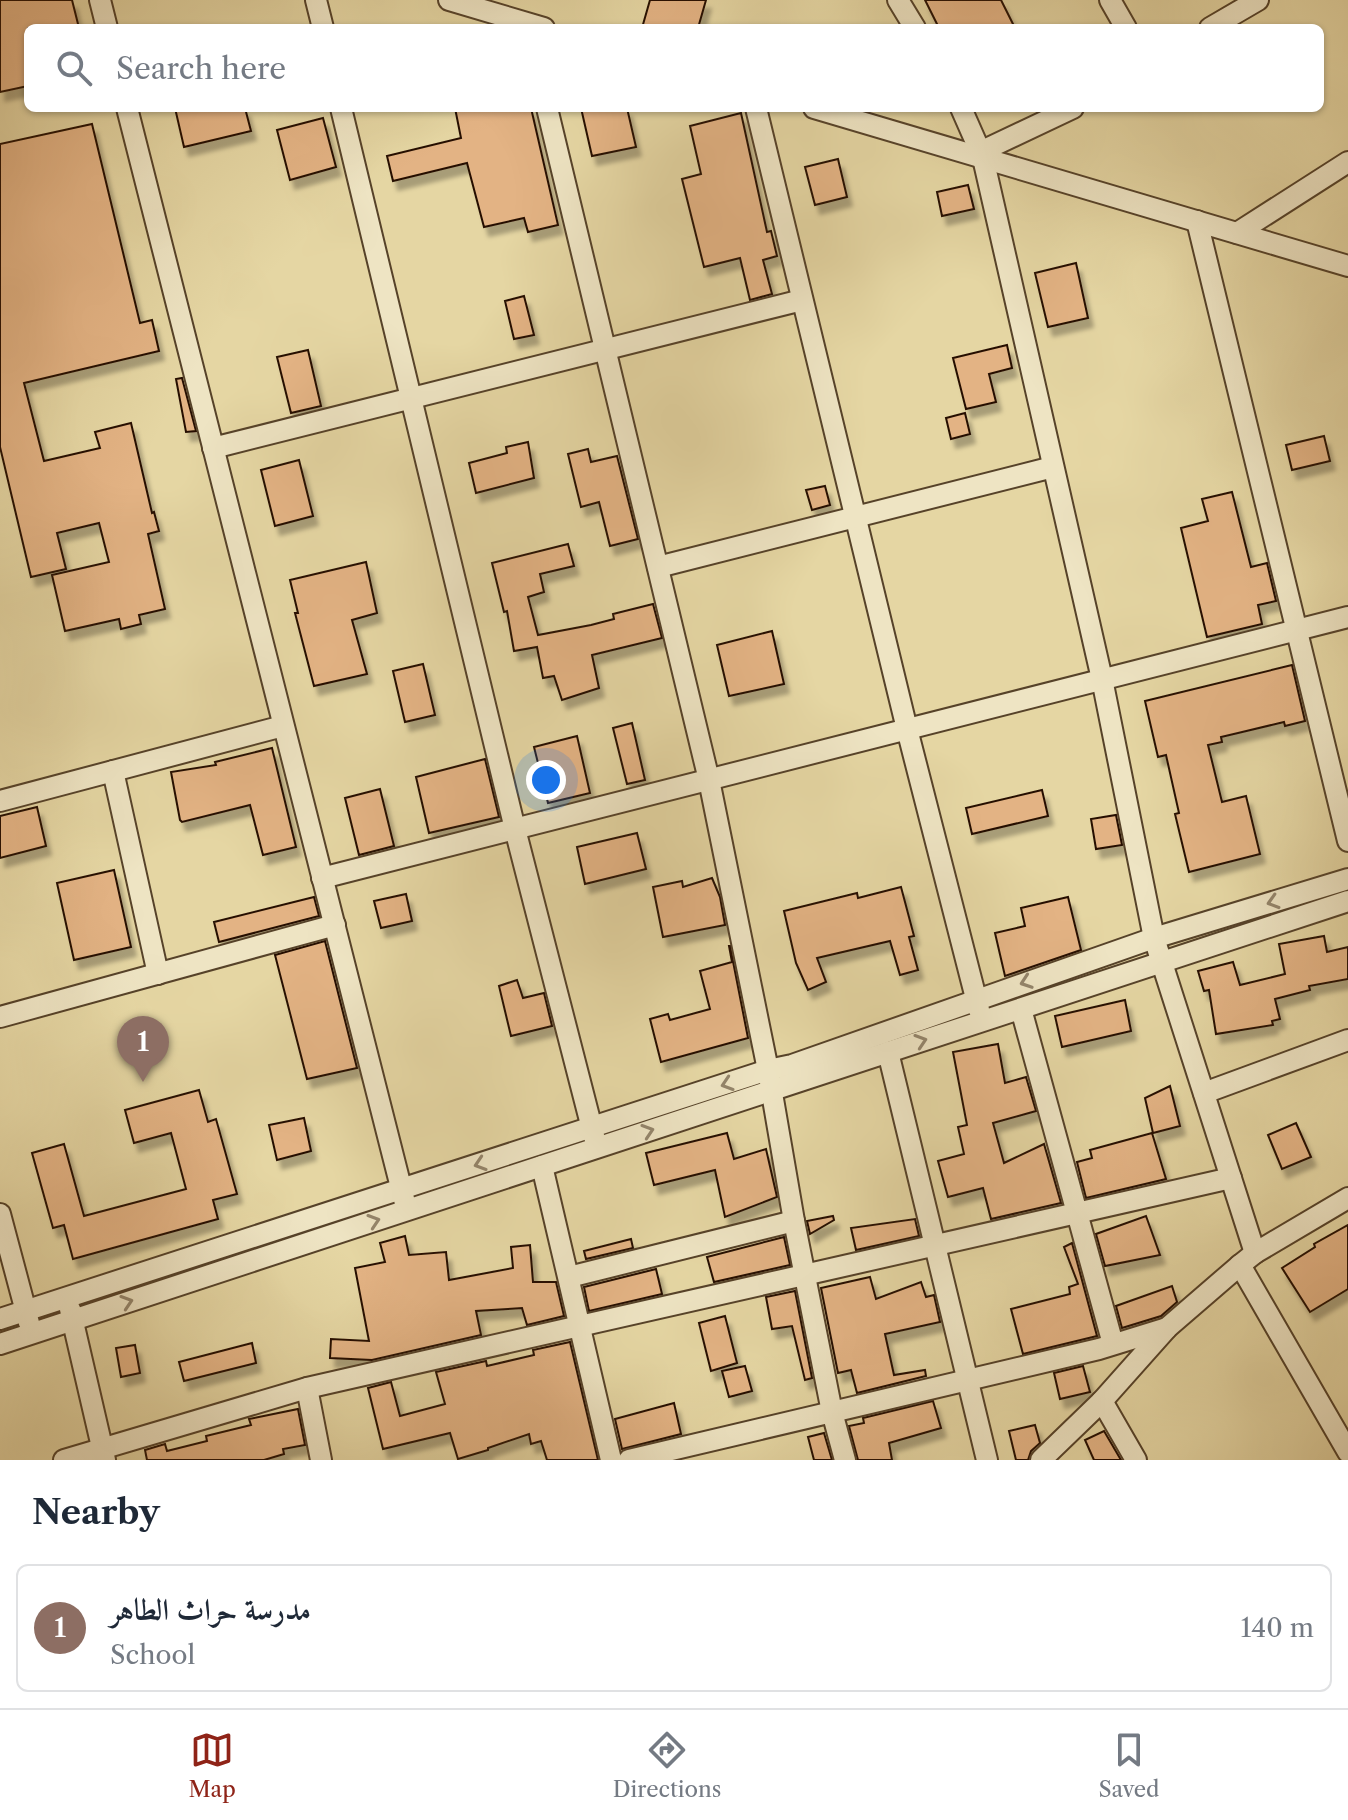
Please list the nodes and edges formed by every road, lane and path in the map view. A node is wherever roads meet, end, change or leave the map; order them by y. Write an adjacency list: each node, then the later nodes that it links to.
1 (100, 0): 8 (street)
2 (316, 0): 9 (street)
3 (449, 0): 10 (street)
4 (513, 0): 11 (street)
5 (898, 0): 12 (street)
6 (1110, 0): 13 (street)
7 (1258, 0): 14 (street)
8 (106, 24)
9 (322, 24)
10 (527, 24)
11 (531, 24)
12 (913, 24)
13 (1124, 24)
14 (1217, 24)
15 (128, 112): 30 (street)
16 (342, 112): 29 (street)
17 (548, 112): 28 (street)
18 (757, 112): 27 (street)
19 (828, 112): 22 (street)
20 (963, 112): 22 (street)
21 (1065, 112): 22 (street)
22 (981, 155): 24 (street); 31 (street)
23 (1348, 162): 25 (street)
24 (1197, 221): 25 (street); 35 (street)
25 (1237, 233): 26 (street)
26 (1348, 266)
27 (802, 300): 28 (street); 32 (street)
28 (606, 350): 29 (street); 33 (street)
29 (410, 400): 30 (street); 42 (street)
30 (213, 448): 37 (street)
31 (1053, 467): 32 (street); 36 (street)
32 (855, 517): 33 (street); 38 (street)
33 (658, 567): 40 (street)
34 (1348, 617): 35 (street)
35 (1298, 630): 36 (street); 43 (street)
36 (1102, 679): 38 (street); 48 (street)
37 (283, 726): 39 (street); 44 (street)
38 (907, 729): 40 (street); 51 (street)
39 (113, 771): 41 (street); 50 (street)
40 (709, 780): 42 (street); 57 (street)
41 (0, 801)
42 (515, 829): 44 (street); 59 (street)
43 (1348, 841)
44 (322, 878): 47 (street)
45 (1348, 879): 48 (street, one-way to 48)
46 (1348, 901): 49 (street)
47 (335, 925): 50 (street); 62 (street)
48 (1154, 938): 49 (street); 51 (street, one-way to 51)
49 (1161, 963): 52 (street); 58 (street)
50 (158, 974): 53 (street)
51 (976, 999): 54 (street); 57 (street)
52 (1021, 1009): 54 (street); 65 (street)
53 (0, 1017)
54 (982, 1021): 56 (street, one-way to 54)
55 (1348, 1040): 58 (street)
56 (888, 1052): 57 (street); 68 (street)
57 (769, 1080): 59 (street); 67 (street)
58 (1204, 1093): 61 (street)
59 (595, 1138): 60 (street); 62 (street, one-way to 62)
60 (542, 1166): 64 (street); 71 (street)
61 (1231, 1178): 65 (street); 69 (street)
62 (402, 1189): 64 (street); 72 (street)
63 (1348, 1198): 69 (street)
64 (407, 1210): 75 (street, one-way to 64)
65 (1076, 1213): 68 (street); 80 (street)
66 (0, 1214): 73 (street)
67 (794, 1221): 70 (street); 71 (street)
68 (936, 1245): 70 (street); 81 (street)
69 (1247, 1259): 77 (street); 85 (street)
70 (805, 1275): 76 (street); 84 (street)
71 (569, 1277): 76 (street)
72 (67, 1298): 73 (street); 75 (street)
73 (26, 1311): 74 (street); 78 (street)
74 (0, 1319)
75 (73, 1321): 78 (street); 86 (street)
76 (580, 1325): 82 (street); 89 (street)
77 (1167, 1328): 80 (street); 83 (street)
78 (33, 1334): 79 (street)
79 (0, 1344)
80 (1113, 1344): 81 (street)
81 (967, 1380): 84 (street); 92 (street)
82 (307, 1388): 86 (street); 88 (street)
83 (1102, 1401): 93 (street); 94 (street)
84 (832, 1412): 90 (street); 91 (street)
85 (1348, 1452)
86 (104, 1455): 87 (street)
87 (64, 1460)
88 (321, 1460)
89 (611, 1460)
90 (629, 1460)
91 (845, 1460)
92 (987, 1460)
93 (1041, 1460)
94 (1136, 1460)

